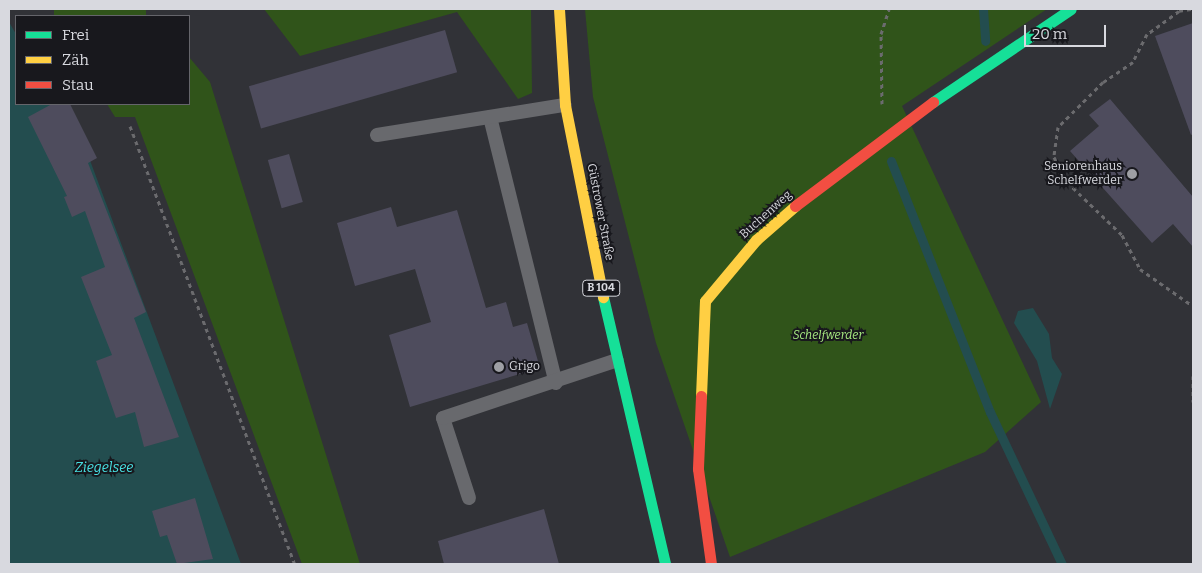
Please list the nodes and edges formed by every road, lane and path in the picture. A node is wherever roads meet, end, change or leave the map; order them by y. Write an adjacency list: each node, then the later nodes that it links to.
1 (559, 9): 5 (street, Güstrower Straße / B 104)
2 (889, 9): 9 (path)
3 (1071, 9): 9 (street, Buchenweg)
4 (1191, 9): 10 (path)
5 (565, 105): 6 (lane); 11 (street, Güstrower Straße / B 104)
6 (490, 116): 8 (lane); 13 (lane)
7 (130, 126): 16 (path)
8 (378, 135)
9 (882, 137): 18 (street, Buchenweg)
10 (1193, 306)
11 (617, 360): 13 (lane); 17 (street, Güstrower Straße / B 104)
12 (1193, 376): 14 (path)
13 (556, 383): 15 (lane)
14 (1193, 402)
15 (468, 498)
16 (295, 564)
17 (666, 564)
18 (711, 564)

